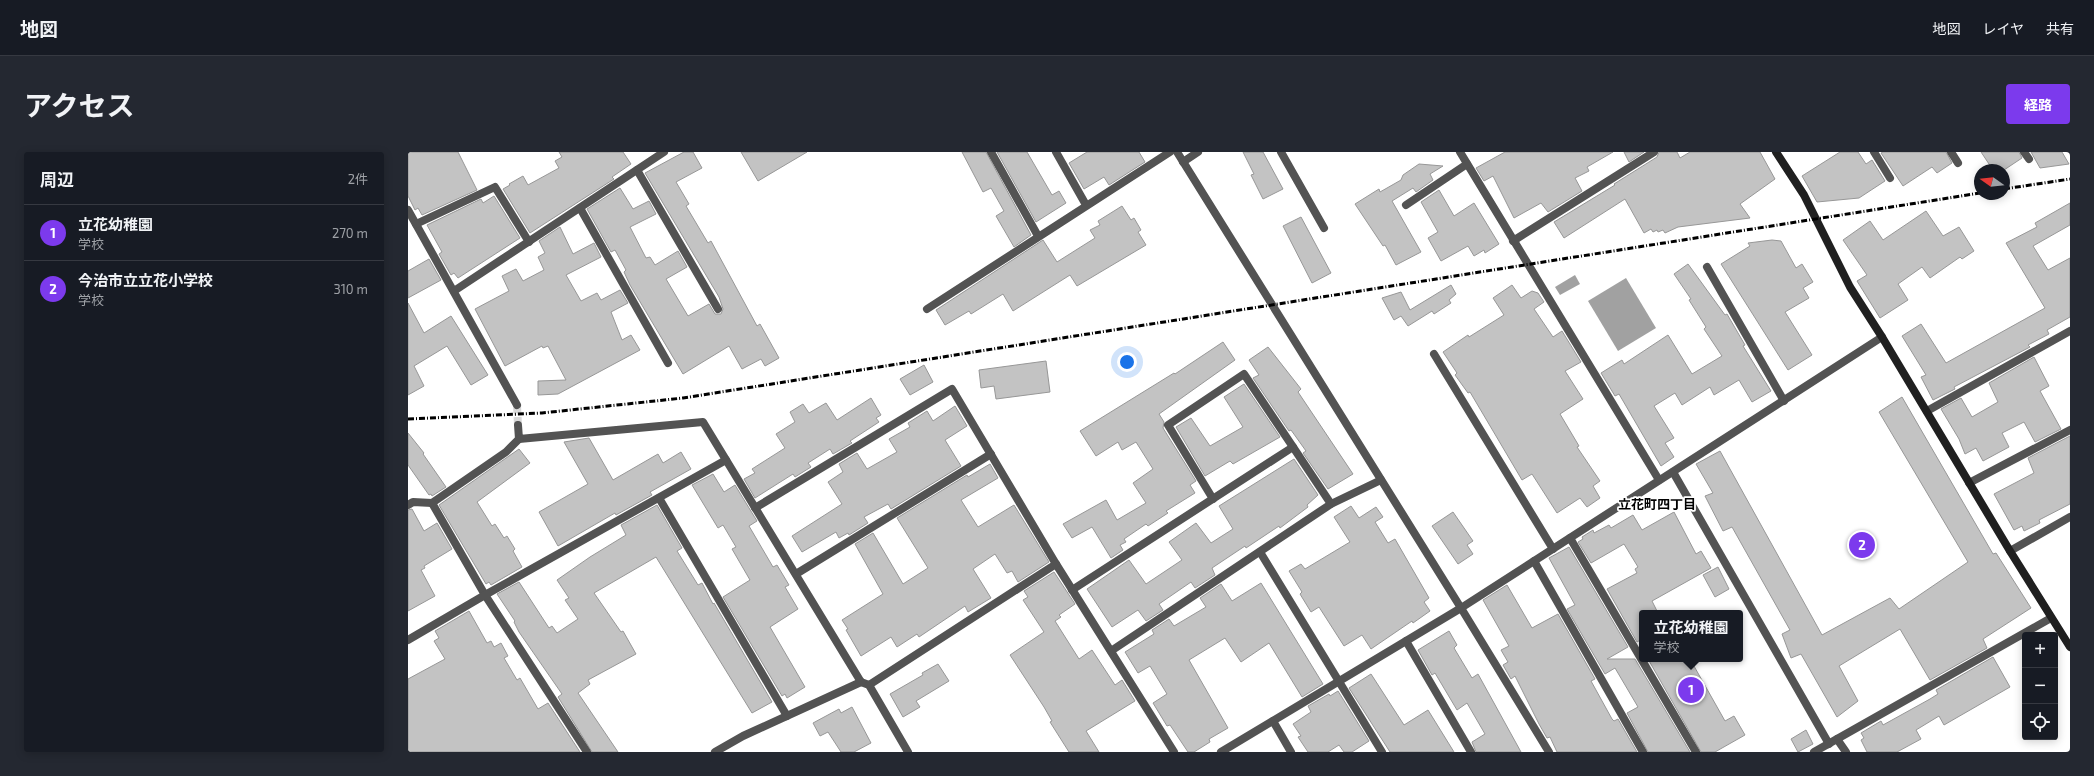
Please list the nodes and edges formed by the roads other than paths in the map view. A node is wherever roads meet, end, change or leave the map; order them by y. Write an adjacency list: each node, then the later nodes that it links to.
1 (664, 152): 16 (street)
2 (992, 152): 24 (street)
3 (1056, 152): 18 (street)
4 (1170, 152): 18 (street)
5 (1177, 152): 13 (street)
6 (1198, 152): 13 (street)
7 (1281, 152): 23 (street)
8 (1460, 152): 15 (street)
9 (1654, 152): 25 (street)
10 (1776, 152): 32 (street)
11 (1874, 152): 17 (street)
12 (1951, 152): 14 (street)
13 (1182, 162): 45 (street)
14 (1958, 163)
15 (1467, 164): 19 (street); 25 (street)
16 (637, 170): 20 (street); 29 (street)
17 (1890, 178)
18 (1086, 205): 24 (street)
19 (1406, 205)
20 (580, 208): 26 (street); 34 (street)
21 (408, 210): 22 (street)
22 (413, 224): 26 (street); 28 (street)
23 (1324, 228)
24 (1038, 236): 30 (street)
25 (1513, 241): 46 (street)
26 (529, 242): 28 (street)
27 (1707, 267): 35 (street)
28 (454, 291): 36 (street)
29 (718, 309)
30 (927, 309)
31 (2070, 331): 37 (street)
32 (1882, 337): 35 (street); 37 (street)
33 (1434, 354): 56 (street)
34 (668, 363)
35 (1784, 401): 44 (street)
36 (517, 405)
37 (1927, 412): 47 (street)
38 (518, 424): 40 (street)
39 (2070, 430): 47 (street)
40 (519, 439): 43 (street); 50 (street)
41 (1293, 447): 49 (street); 49 (street); 51 (street)
42 (991, 454): 53 (street); 60 (street); 61 (street)
43 (726, 460): 48 (street); 53 (street)
44 (1673, 472): 46 (street); 77 (street)
45 (1381, 480): 51 (street); 64 (street)
46 (1659, 480): 55 (street)
47 (1969, 483): 57 (street)
48 (659, 498): 63 (street); 74 (street)
49 (1213, 499): 62 (street)
50 (432, 503): 52 (street); 63 (street)
51 (1331, 504): 58 (street)
52 (408, 506)
53 (755, 508): 61 (street)
54 (2070, 517): 57 (street)
55 (1570, 538): 56 (street); 70 (street)
56 (1553, 549): 59 (street)
57 (2010, 551): 65 (street)
58 (1260, 552): 69 (street); 72 (street)
59 (1534, 561): 64 (street); 87 (street)
60 (1056, 564): 62 (street); 73 (street)
61 (796, 574): 73 (street)
62 (1072, 590): 69 (street)
63 (485, 594): 66 (street); 78 (street)
64 (1461, 608): 67 (street); 86 (street)
65 (2051, 618): 68 (street); 76 (street)
66 (408, 640)
67 (1406, 641): 72 (street); 85 (street)
68 (2070, 647)
69 (1110, 651): 81 (street)
70 (1639, 655)
71 (1643, 662): 88 (street)
72 (1340, 681): 75 (street); 84 (street)
73 (865, 683): 74 (street); 80 (street)
74 (787, 716): 79 (street)
75 (1273, 721): 82 (street); 83 (street)
76 (1837, 739): 77 (street); 90 (street)
77 (1829, 744): 89 (street)
78 (587, 752)
79 (715, 752)
80 (908, 752)
81 (1174, 752)
82 (1221, 752)
83 (1291, 752)
84 (1382, 752)
85 (1471, 752)
86 (1548, 752)
87 (1642, 752)
88 (1696, 752)
89 (1814, 752)
90 (1846, 752)

